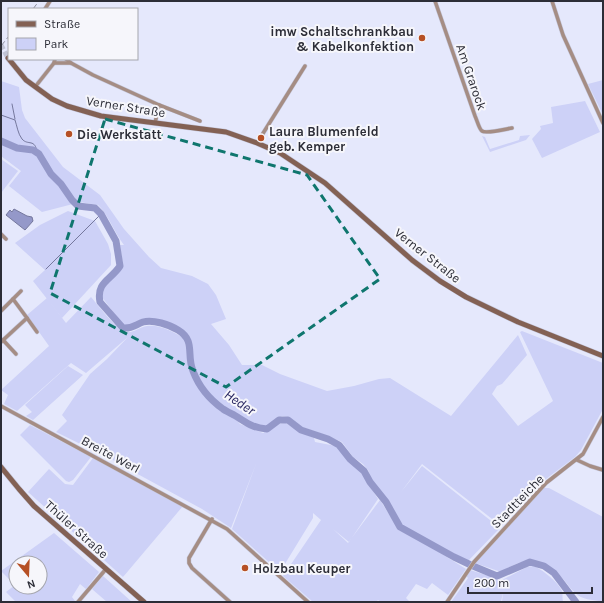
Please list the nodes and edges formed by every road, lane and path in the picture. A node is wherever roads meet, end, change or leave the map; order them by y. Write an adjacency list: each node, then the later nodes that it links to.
1 (435, 1): 14 (street, Am Grarock)
2 (552, 1): 13 (street)
3 (10, 60): 9 (main road, Verner Straße)
4 (56, 60): 7 (street)
5 (67, 60): 6 (street, Verner Straße)
6 (71, 63): 7 (street); 10 (street, Verner Straße)
7 (54, 64): 9 (street)
8 (305, 66): 15 (street)
9 (35, 87): 12 (main road, Verner Straße)
10 (159, 105): 11 (street, Verner Straße); 12 (street)
11 (200, 121)
12 (155, 123): 15 (main road, Verner Straße)
13 (603, 123)
14 (512, 128)
15 (257, 143): 25 (main road, Verner Straße)
16 (1, 234): 17 (street)
17 (6, 239)
18 (21, 292): 19 (street)
19 (13, 299): 20 (street); 21 (street)
20 (2, 309)
21 (27, 318): 22 (street); 23 (street)
22 (37, 332)
23 (2, 341): 24 (street)
24 (16, 354)
25 (603, 356)
26 (1, 406): 31 (street, Breite Werl)
27 (603, 417): 28 (street, Stadtteiche)
28 (577, 460): 30 (street); 37 (street, Stadtteiche)
29 (2, 470): 32 (main road, Thüler Straße)
30 (603, 470)
31 (212, 519): 35 (street); 36 (street, Breite Werl)
32 (106, 569): 33 (street); 34 (main road, Thüler Straße)
33 (78, 602)
34 (144, 602)
35 (230, 602)
36 (308, 602)
37 (448, 602)

